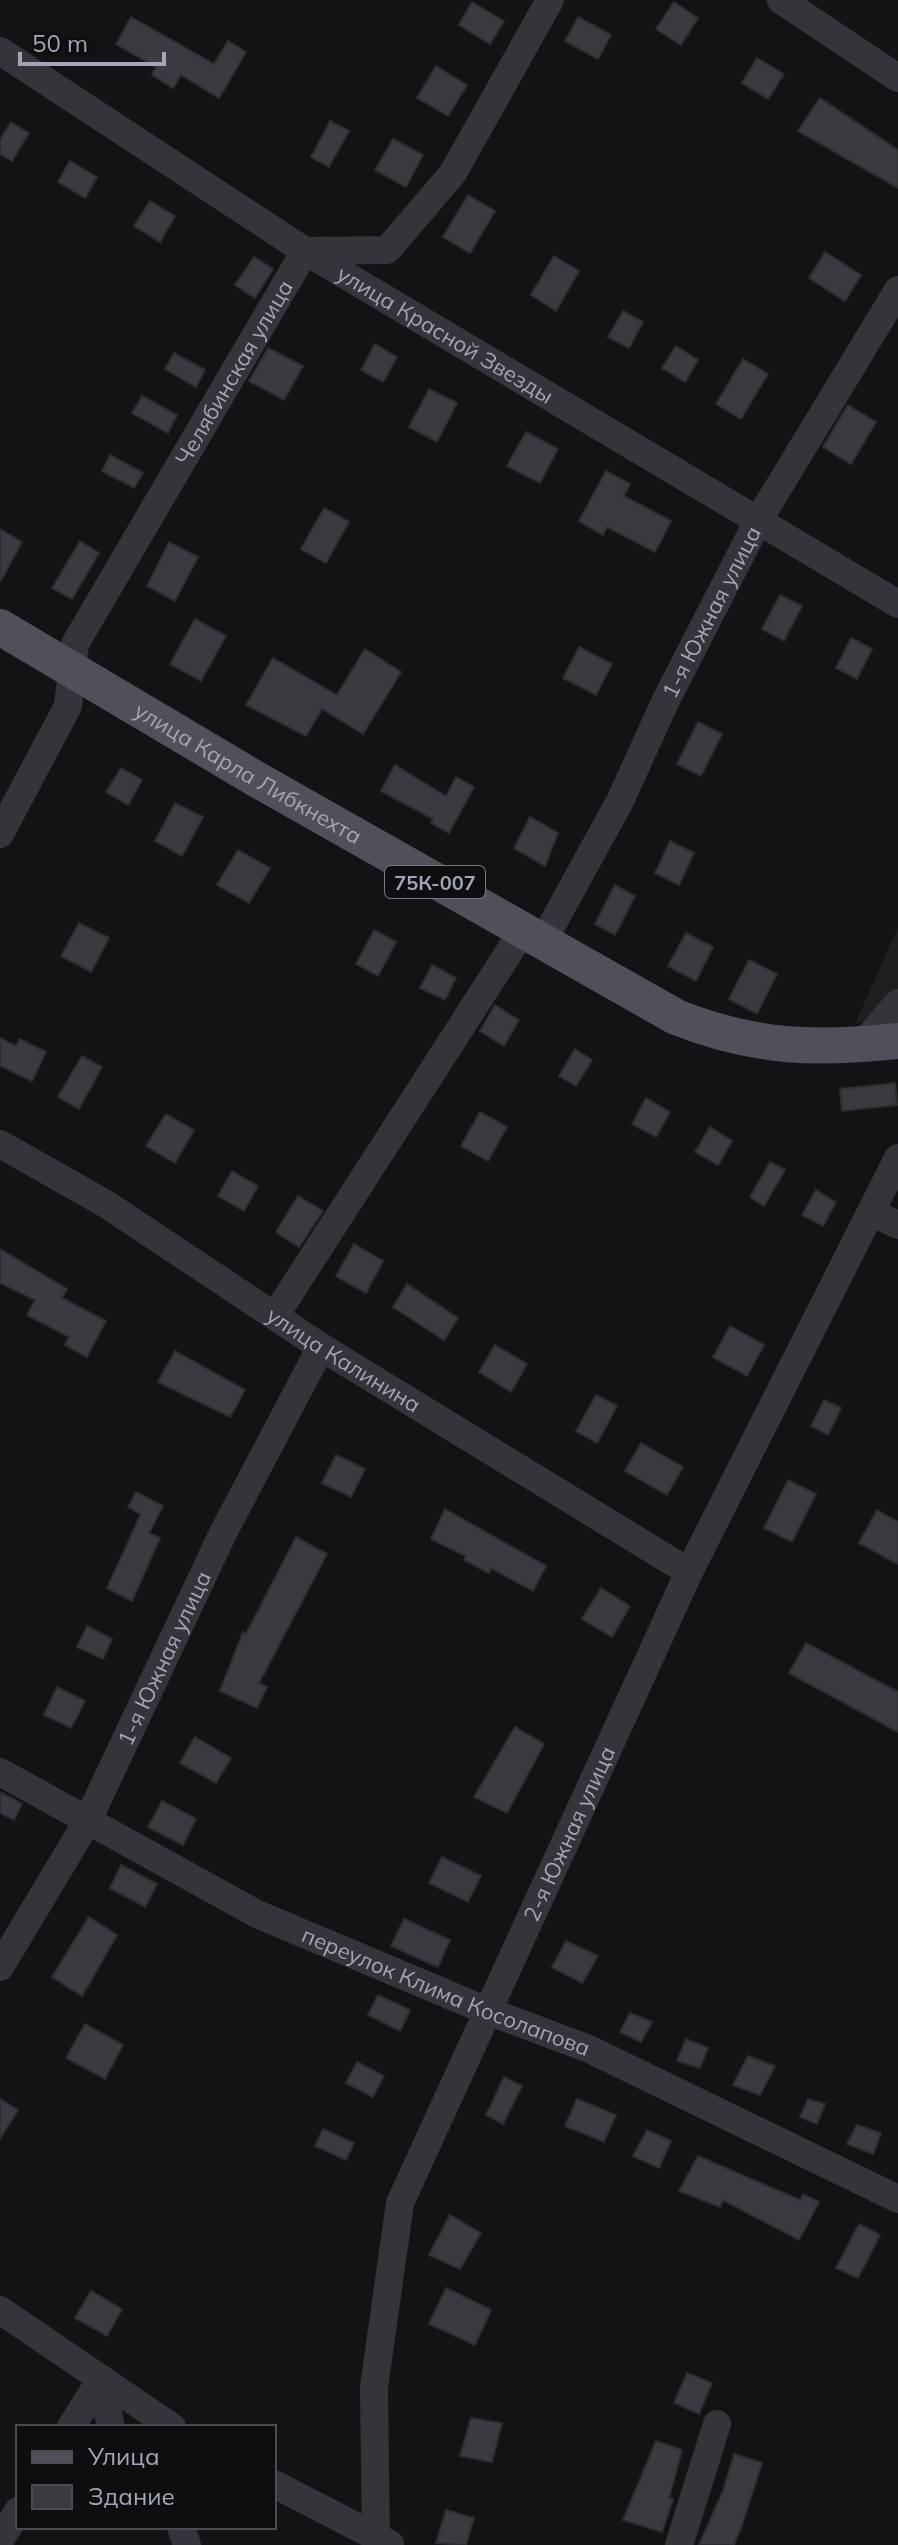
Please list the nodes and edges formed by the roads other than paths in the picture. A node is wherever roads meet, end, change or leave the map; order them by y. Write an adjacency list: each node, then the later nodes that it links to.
1 (550, 0): 5 (street)
2 (781, 0): 4 (street)
3 (0, 51): 5 (street, улица Красной Звезды)
4 (898, 78)
5 (305, 251): 7 (street, улица Красной Звезды); 10 (street, Челябинская улица)
6 (898, 290): 7 (street, 1-я Южная улица)
7 (758, 521): 8 (street, улица Красной Звезды); 12 (street, 1-я Южная улица)
8 (898, 604)
9 (0, 627): 10 (main road, улица Карла Либкнехта / 75К-007)
10 (74, 672): 11 (street, Челябинская улица); 12 (main road, улица Карла Либкнехта / 75К-007)
11 (0, 834)
12 (532, 938): 15 (main road, улица Карла Либкнехта / 75К-007); 19 (street, 1-я Южная улица)
13 (898, 1003): 15 (street)
14 (898, 1041): 15 (main road, улица Карла Либкнехта / 75К-007)
15 (862, 1045)
16 (0, 1144): 19 (street, улица Калинина)
17 (898, 1158): 18 (street, 2-я Южная улица)
18 (886, 1219): 21 (street, 2-я Южная улица)
19 (275, 1316): 20 (street, улица Калинина)
20 (321, 1347): 21 (street, улица Калинина); 23 (street, 1-я Южная улица)
21 (689, 1572): 25 (street, 2-я Южная улица)
22 (0, 1772): 23 (street, переулок Клима Косолапова)
23 (87, 1822): 24 (street, 1-я Южная улица); 25 (street, переулок Клима Косолапова)
24 (0, 1967)
25 (485, 2010): 26 (street, переулок Клима Косолапова); 36 (street, 2-я Южная улица)
26 (898, 2199)
27 (0, 2310): 28 (street)
28 (101, 2379): 30 (street); 31 (street); 32 (street)
29 (717, 2424): 37 (street)
30 (72, 2425)
31 (111, 2425)
32 (169, 2425)
33 (276, 2485): 36 (street)
34 (16, 2514): 35 (street)
35 (0, 2540)
36 (382, 2543)
37 (679, 2545)

